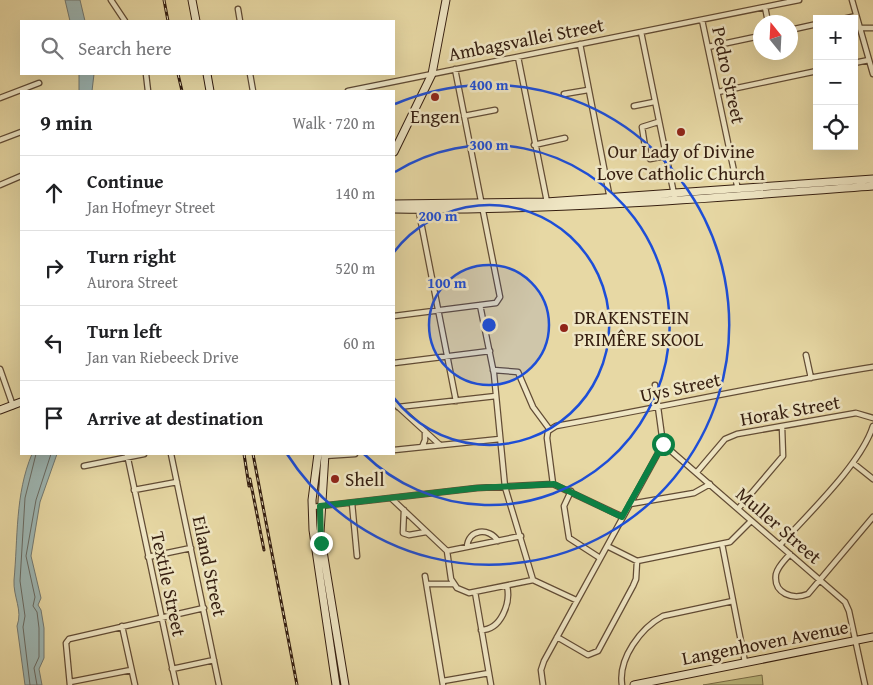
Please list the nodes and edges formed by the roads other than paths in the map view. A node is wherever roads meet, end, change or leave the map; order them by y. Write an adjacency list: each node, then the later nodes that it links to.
1 (111, 0): 10 (street)
2 (192, 0): 11 (main road)
3 (446, 0): 29 (main road)
4 (799, 0): 6 (street, Ambagsvallei Street)
5 (852, 0): 9 (street)
6 (765, 7): 8 (street); 13 (street, Ambagsvallei Street)
7 (238, 9): 12 (street)
8 (767, 15)
9 (856, 15)
10 (124, 20)
11 (196, 20)
12 (240, 20)
13 (702, 20): 19 (street, Ambagsvallei Street); 22 (street, Pedro Street)
14 (858, 22): 17 (street)
15 (813, 25): 16 (street)
16 (798, 28)
17 (860, 28): 18 (street); 24 (street)
18 (873, 28)
19 (641, 32): 21 (street, Ambagsvallei Street); 44 (street)
20 (753, 37): 22 (street)
21 (580, 44): 23 (street, Ambagsvallei Street); 40 (street)
22 (708, 47): 41 (street, Pedro Street)
23 (518, 56): 26 (street, Ambagsvallei Street); 52 (street)
24 (869, 60): 25 (street); 28 (street)
25 (858, 62)
26 (455, 69): 29 (street, Ambagsvallei Street); 47 (street)
27 (813, 72): 41 (street)
28 (873, 73)
29 (432, 74): 39 (street, Ambagsvallei Street); 53 (main road)
30 (146, 75): 36 (street)
31 (207, 75): 37 (main road)
32 (250, 75): 38 (street)
33 (39, 83): 35 (street)
34 (20, 90): 43 (street)
35 (21, 90)
36 (148, 90)
37 (210, 90)
38 (253, 90)
39 (353, 90)
40 (588, 90): 42 (street); 61 (street)
41 (718, 92): 59 (street, Pedro Street)
42 (564, 94)
43 (0, 98)
44 (654, 102): 45 (street); 48 (street)
45 (634, 106)
46 (495, 110): 47 (street)
47 (464, 116): 65 (street)
48 (658, 122): 54 (street); 54 (street)
49 (20, 132): 51 (street)
50 (566, 138): 52 (street)
51 (0, 140)
52 (534, 145): 63 (street)
53 (395, 150)
54 (665, 156): 60 (street)
55 (20, 176): 57 (street)
56 (873, 179): 59 (main road)
57 (0, 185)
58 (873, 186): 59 (main road)
59 (738, 191): 60 (main road)
60 (674, 196): 61 (main road)
61 (610, 201): 63 (main road)
62 (395, 204): 64 (main road)
63 (547, 205): 65 (main road)
64 (418, 206): 65 (main road); 66 (main road); 68 (street)
65 (482, 207): 67 (street)
66 (395, 209)
67 (480, 306): 68 (street); 70 (street)
68 (439, 310): 69 (street); 72 (street)
69 (395, 316)
70 (490, 350): 72 (street); 76 (street)
71 (806, 354): 77 (street)
72 (448, 356): 73 (street); 80 (street)
73 (395, 363)
74 (873, 367): 77 (street, Uys Street)
75 (0, 369): 81 (street)
76 (493, 370): 79 (street); 88 (street)
77 (811, 378): 83 (street, Uys Street)
78 (655, 384): 83 (street)
79 (496, 396): 80 (street); 90 (street)
80 (456, 401): 82 (street)
81 (18, 405): 84 (main road)
82 (396, 405): 89 (street)
83 (658, 408): 88 (street, Uys Street); 91 (street)
84 (0, 410)
85 (873, 418): 87 (street, Horak Street)
86 (873, 426): 98 (street)
87 (782, 427): 100 (street, Horak Street); 112 (street)
88 (550, 430): 103 (street)
89 (424, 431): 92 (street); 93 (street)
90 (500, 439): 92 (street); 105 (street)
91 (663, 444): 100 (street, Muller Street); 110 (street)
92 (440, 445): 93 (street)
93 (422, 447): 94 (street)
94 (395, 450)
95 (171, 455): 102 (street, Eiland Street)
96 (321, 455): 111 (main road)
97 (127, 456): 99 (street); 106 (street, Textile Street)
98 (853, 463): 101 (street); 121 (street)
99 (84, 466)
100 (697, 472): 104 (street, Muller Street)
101 (873, 479)
102 (177, 482): 106 (street); 124 (street, Eiland Street)
103 (554, 484): 105 (street); 107 (street)
104 (710, 484): 110 (street); 112 (street, Muller Street)
105 (505, 487): 108 (street); 118 (street)
106 (134, 490): 128 (street, Textile Street)
107 (572, 491): 114 (street); 129 (street)
108 (392, 499): 109 (street); 113 (street)
109 (352, 503): 111 (street); 127 (street)
110 (630, 504): 114 (street)
111 (316, 507): 157 (main road); 158 (main road)
112 (738, 509): 116 (street, Muller Street)
113 (404, 510): 117 (street); 117 (street)
114 (622, 517): 122 (street)
115 (873, 517): 133 (street)
116 (751, 521): 120 (street); 121 (street, Muller Street)
117 (426, 532): 125 (street)
118 (521, 536): 119 (street); 132 (street)
119 (498, 541): 123 (street); 123 (street)
120 (722, 544): 130 (street); 139 (street)
121 (780, 545): 126 (street, Muller Street)
122 (607, 546): 129 (street); 130 (street)
123 (467, 547): 125 (street)
124 (191, 548): 128 (street); 140 (street, Eiland Street)
125 (447, 552): 135 (street)
126 (790, 554): 133 (street, Muller Street); 133 (street)
127 (357, 556)
128 (148, 557): 141 (street, Textile Street)
129 (600, 558): 138 (street)
130 (637, 561): 144 (street)
131 (425, 576): 134 (street)
132 (533, 580): 136 (street); 138 (street)
133 (820, 580): 146 (street, Muller Street)
134 (427, 584): 135 (street); 152 (street)
135 (453, 584): 137 (street)
136 (507, 586): 137 (street); 143 (street)
137 (475, 592): 143 (street)
138 (576, 600): 144 (street)
139 (733, 601): 148 (street); 161 (street)
140 (204, 608): 141 (street); 147 (street, Eiland Street)
141 (161, 616): 142 (street); 149 (street, Textile Street)
142 (122, 626): 150 (street); 153 (street)
143 (481, 630): 151 (street)
144 (557, 637): 160 (street)
145 (873, 637): 146 (main road, Langenhoven Avenue)
146 (856, 640): 148 (main road, Langenhoven Avenue); 163 (street, Muller Street)
147 (214, 660): 149 (street); 156 (street, Eiland Street)
148 (745, 662): 162 (main road, Langenhoven Avenue)
149 (172, 669): 155 (street, Textile Street)
150 (132, 670): 153 (street); 154 (street)
151 (489, 673): 152 (street); 159 (street)
152 (443, 683)
153 (70, 684)
154 (135, 685)
155 (176, 685)
156 (219, 685)
157 (336, 685)
158 (345, 685)
159 (491, 685)
160 (543, 685)
161 (622, 685)
162 (634, 685)
163 (864, 685)

